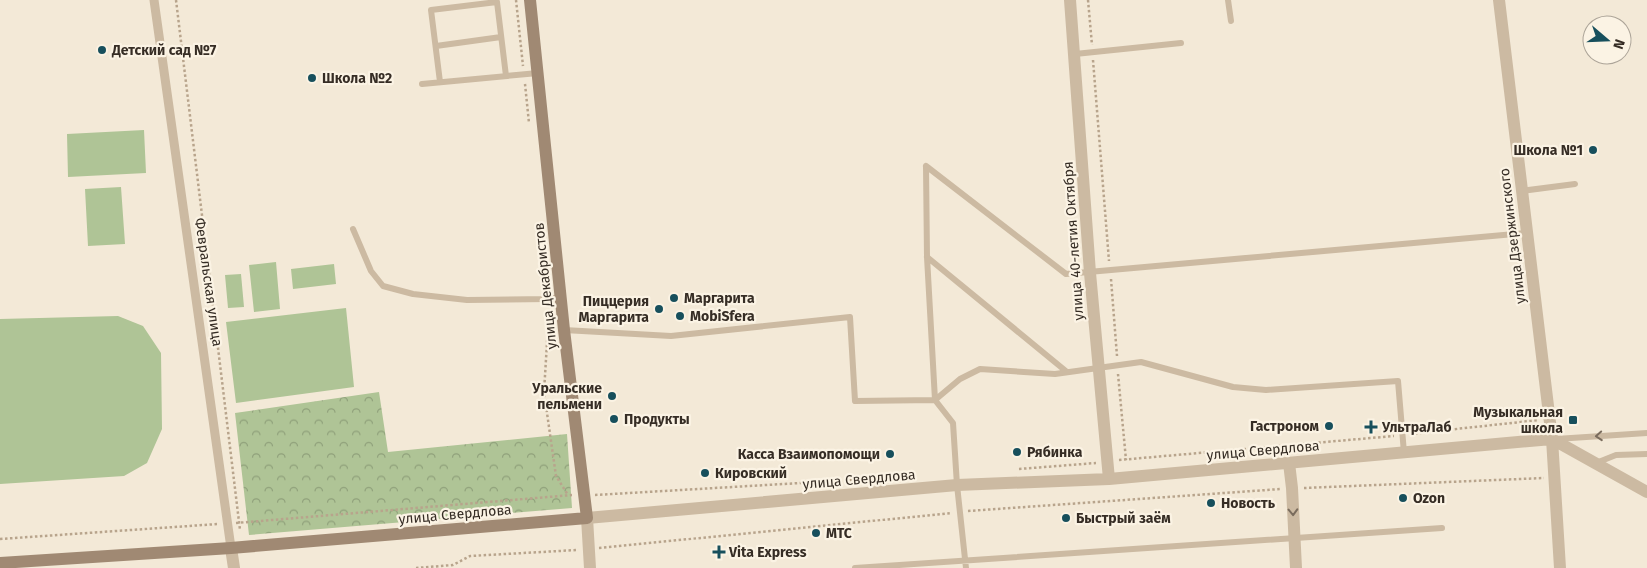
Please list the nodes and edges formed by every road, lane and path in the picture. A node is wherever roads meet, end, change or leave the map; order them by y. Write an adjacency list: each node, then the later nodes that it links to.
1 (154, 0): 57 (street, Февральская улица)
2 (176, 0): 56 (path)
3 (516, 0): 16 (path)
4 (530, 0): 15 (main road, улица Декабристов)
5 (1070, 0): 14 (street, улица 40-летия Октября)
6 (1088, 0): 13 (path)
7 (1228, 0): 9 (lane)
8 (1499, 0): 22 (street, улица Дзержинского)
9 (1230, 21)
10 (501, 37): 12 (lane); 12 (lane); 17 (lane)
11 (1181, 43): 13 (lane)
12 (436, 46): 18 (lane)
13 (1092, 52): 14 (lane); 26 (path)
14 (1075, 54): 27 (street, улица 40-летия Октября)
15 (538, 73): 16 (lane); 29 (main road, улица Декабристов)
16 (524, 74): 17 (lane); 20 (path)
17 (506, 76): 18 (lane)
18 (440, 82): 19 (lane)
19 (422, 84)
20 (529, 123)
21 (1575, 184): 22 (lane)
22 (1521, 191): 24 (street, улица Дзержинского)
23 (353, 229): 29 (lane)
24 (1526, 233): 27 (lane); 35 (street, улица Дзержинского)
25 (927, 257): 27 (lane); 33 (lane); 34 (lane)
26 (1110, 267)
27 (1090, 273): 32 (street, улица 40-летия Октября)
28 (1110, 277): 31 (path)
29 (554, 298): 30 (main road, улица Декабристов); 52 (path)
30 (564, 330): 34 (lane); 53 (main road, улица Декабристов)
31 (1117, 365): 32 (lane); 37 (lane); 41 (path)
32 (1099, 368): 33 (lane); 42 (street, улица 40-летия Октября)
33 (1067, 372): 34 (lane)
34 (935, 400): 49 (lane)
35 (1549, 419): 37 (path); 38 (street, улица Дзержинского)
36 (1647, 433): 38 (lane, one-way to 38)
37 (1403, 435): 39 (lane); 41 (path)
38 (1552, 439): 39 (street, улица Свердлова); 44 (street); 47 (street, улица Дзержинского)
39 (1404, 453): 43 (street, улица Свердлова)
40 (1647, 454): 44 (lane)
41 (1126, 460): 42 (path)
42 (1108, 462): 45 (path); 46 (street, улица 40-летия Октября)
43 (1289, 463): 46 (street, улица Свердлова); 50 (street)
44 (1595, 463): 51 (street)
45 (1013, 470)
46 (1109, 478): 49 (street, улица Свердлова)
47 (1554, 478): 50 (path); 71 (street, улица Дзержинского)
48 (878, 479): 53 (path)
49 (957, 485): 54 (lane); 55 (street, улица Свердлова)
50 (1292, 488): 54 (path); 59 (street, one-way to 59)
51 (1647, 492)
52 (568, 495): 53 (path); 56 (path)
53 (584, 496): 55 (main road, улица Декабристов)
54 (960, 512): 62 (path); 63 (lane)
55 (587, 518): 61 (main road, улица Свердлова); 62 (street, улица Декабристов)
56 (239, 522): 57 (path); 61 (path)
57 (228, 523): 60 (path); 61 (street, Февральская улица)
58 (1442, 528): 59 (lane)
59 (1294, 538): 63 (lane); 70 (street)
60 (0, 539)
61 (237, 547): 64 (main road, улица Свердлова); 65 (street, Февральская улица)
62 (589, 549): 66 (path); 67 (street, улица Декабристов)
63 (965, 560): 68 (lane); 69 (lane)
64 (0, 563)
65 (234, 568)
66 (416, 568)
67 (590, 568)
68 (855, 568)
69 (966, 568)
70 (1296, 568)
71 (1560, 568)

